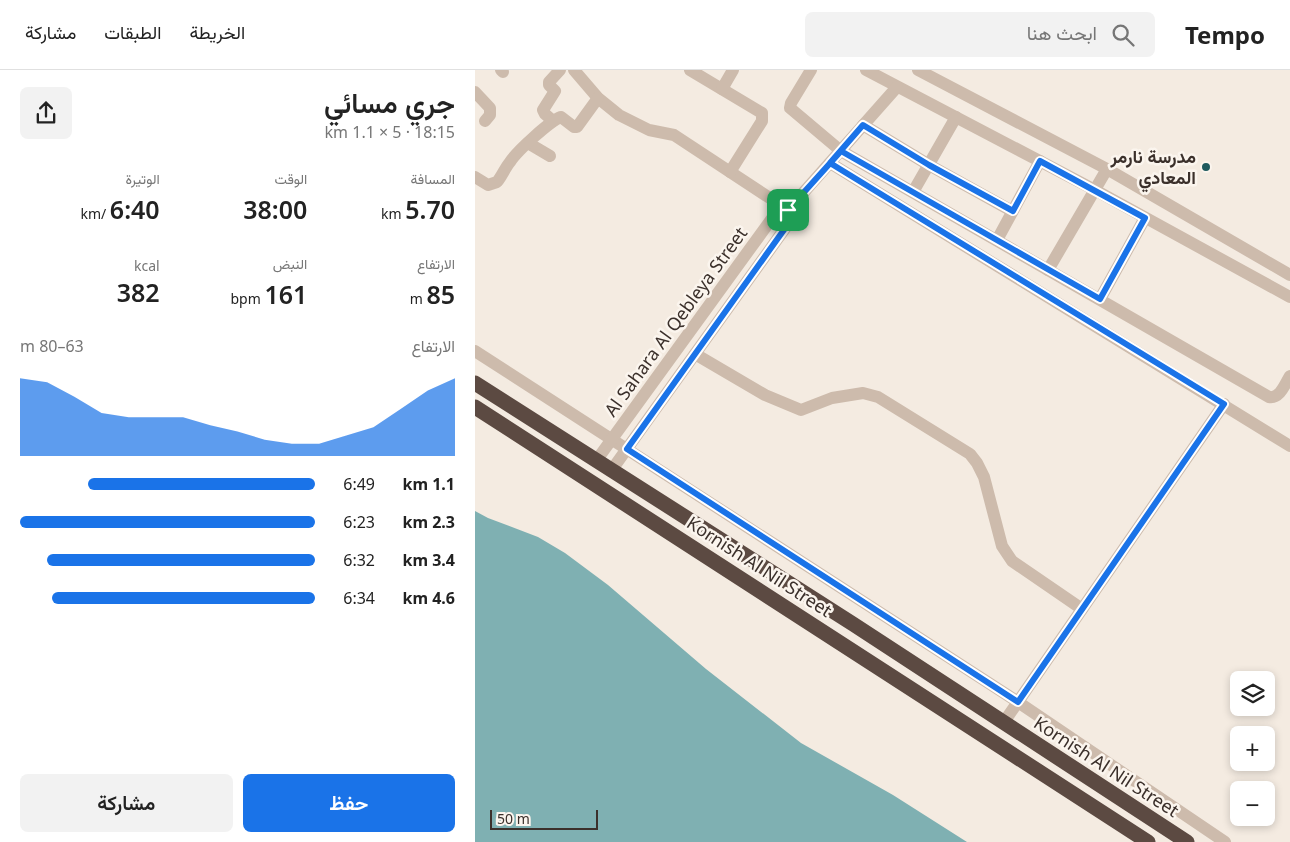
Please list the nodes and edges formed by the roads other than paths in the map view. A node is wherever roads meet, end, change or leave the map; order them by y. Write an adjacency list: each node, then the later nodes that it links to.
1 (574, 70): 11 (street)
2 (690, 70): 9 (street)
3 (733, 70): 9 (street)
4 (811, 70): 17 (street)
5 (866, 70): 8 (street)
6 (917, 70): 22 (street)
7 (557, 71): 14 (street)
8 (897, 87): 12 (street); 15 (street, Al Sahara Al Qebleya Street)
9 (722, 89): 23 (street)
10 (475, 92): 13 (street)
11 (598, 98): 14 (street); 23 (street)
12 (956, 117): 19 (street); 21 (street)
13 (485, 121)
14 (553, 121): 16 (street)
15 (863, 125): 17 (street, Al Sahara Al Qebleya Street); 21 (street)
16 (528, 143): 18 (street); 24 (street)
17 (841, 151): 20 (street, Al Sahara Al Qebleya Street); 26 (street)
18 (550, 156)
19 (1040, 161): 25 (street); 28 (street)
20 (830, 163): 27 (street, Al Sahara Al Qebleya Street); 39 (street)
21 (929, 165): 26 (street); 28 (street)
22 (1107, 169): 25 (street); 32 (street)
23 (730, 172): 27 (street)
24 (475, 177)
25 (1095, 190): 29 (street); 31 (street)
26 (913, 192): 30 (street)
27 (788, 210): 36 (street, Al Sahara Al Qebleya Street); 41 (street, Al Sahara Al Qebleya Street)
28 (1013, 211): 30 (street)
29 (1145, 218): 33 (street); 34 (street)
30 (997, 240): 31 (street)
31 (1048, 270): 34 (street)
32 (1290, 276)
33 (1290, 296)
34 (1100, 299): 37 (street)
35 (475, 351): 41 (street)
36 (695, 354): 43 (street, Al Sahara Al Qebleya Street); 46 (street)
37 (1290, 376)
38 (475, 383): 44 (highway, Kornish Al Nil Street)
39 (1224, 404): 42 (street); 46 (street)
40 (475, 407): 49 (highway, Kornish Al Nil Street)
41 (612, 439): 43 (street); 44 (street, Al Sahara Al Qebleya Street)
42 (1290, 446)
43 (627, 449): 45 (street, Al Sahara Al Qebleya Street); 47 (street)
44 (596, 461): 45 (highway, Kornish Al Nil Street)
45 (611, 471): 48 (highway, Kornish Al Nil Street)
46 (1082, 610): 47 (street)
47 (1018, 702): 48 (street); 51 (street)
48 (1004, 722): 50 (highway, Kornish Al Nil Street)
49 (1148, 842)
50 (1185, 842)
51 (1225, 842)

